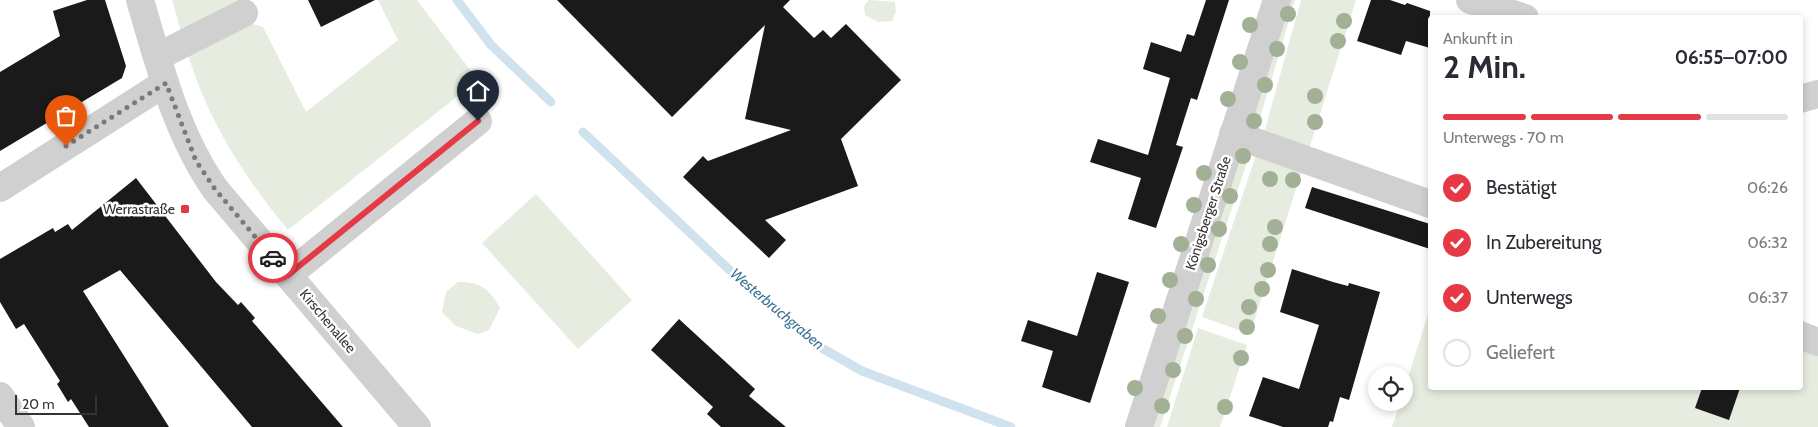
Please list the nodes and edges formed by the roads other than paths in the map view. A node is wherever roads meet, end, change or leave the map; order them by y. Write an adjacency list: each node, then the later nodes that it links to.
1 (140, 0): 6 (street, Kirschenallee)
2 (1276, 0): 11 (street, Königsberger Straße)
3 (1470, 0): 5 (street)
4 (244, 13): 6 (street)
5 (1516, 15)
6 (157, 57): 7 (street, Kirschenallee)
7 (166, 83): 12 (street); 14 (street, Kirschenallee)
8 (1818, 94): 9 (street)
9 (1803, 98)
10 (478, 121): 14 (street)
11 (1233, 134): 13 (street); 20 (street, Königsberger Straße)
12 (0, 188)
13 (1428, 203)
14 (288, 275): 19 (street, Kirschenallee)
15 (1803, 336): 16 (street)
16 (1818, 342)
17 (0, 396): 18 (street)
18 (21, 427)
19 (417, 427)
20 (1139, 427)

